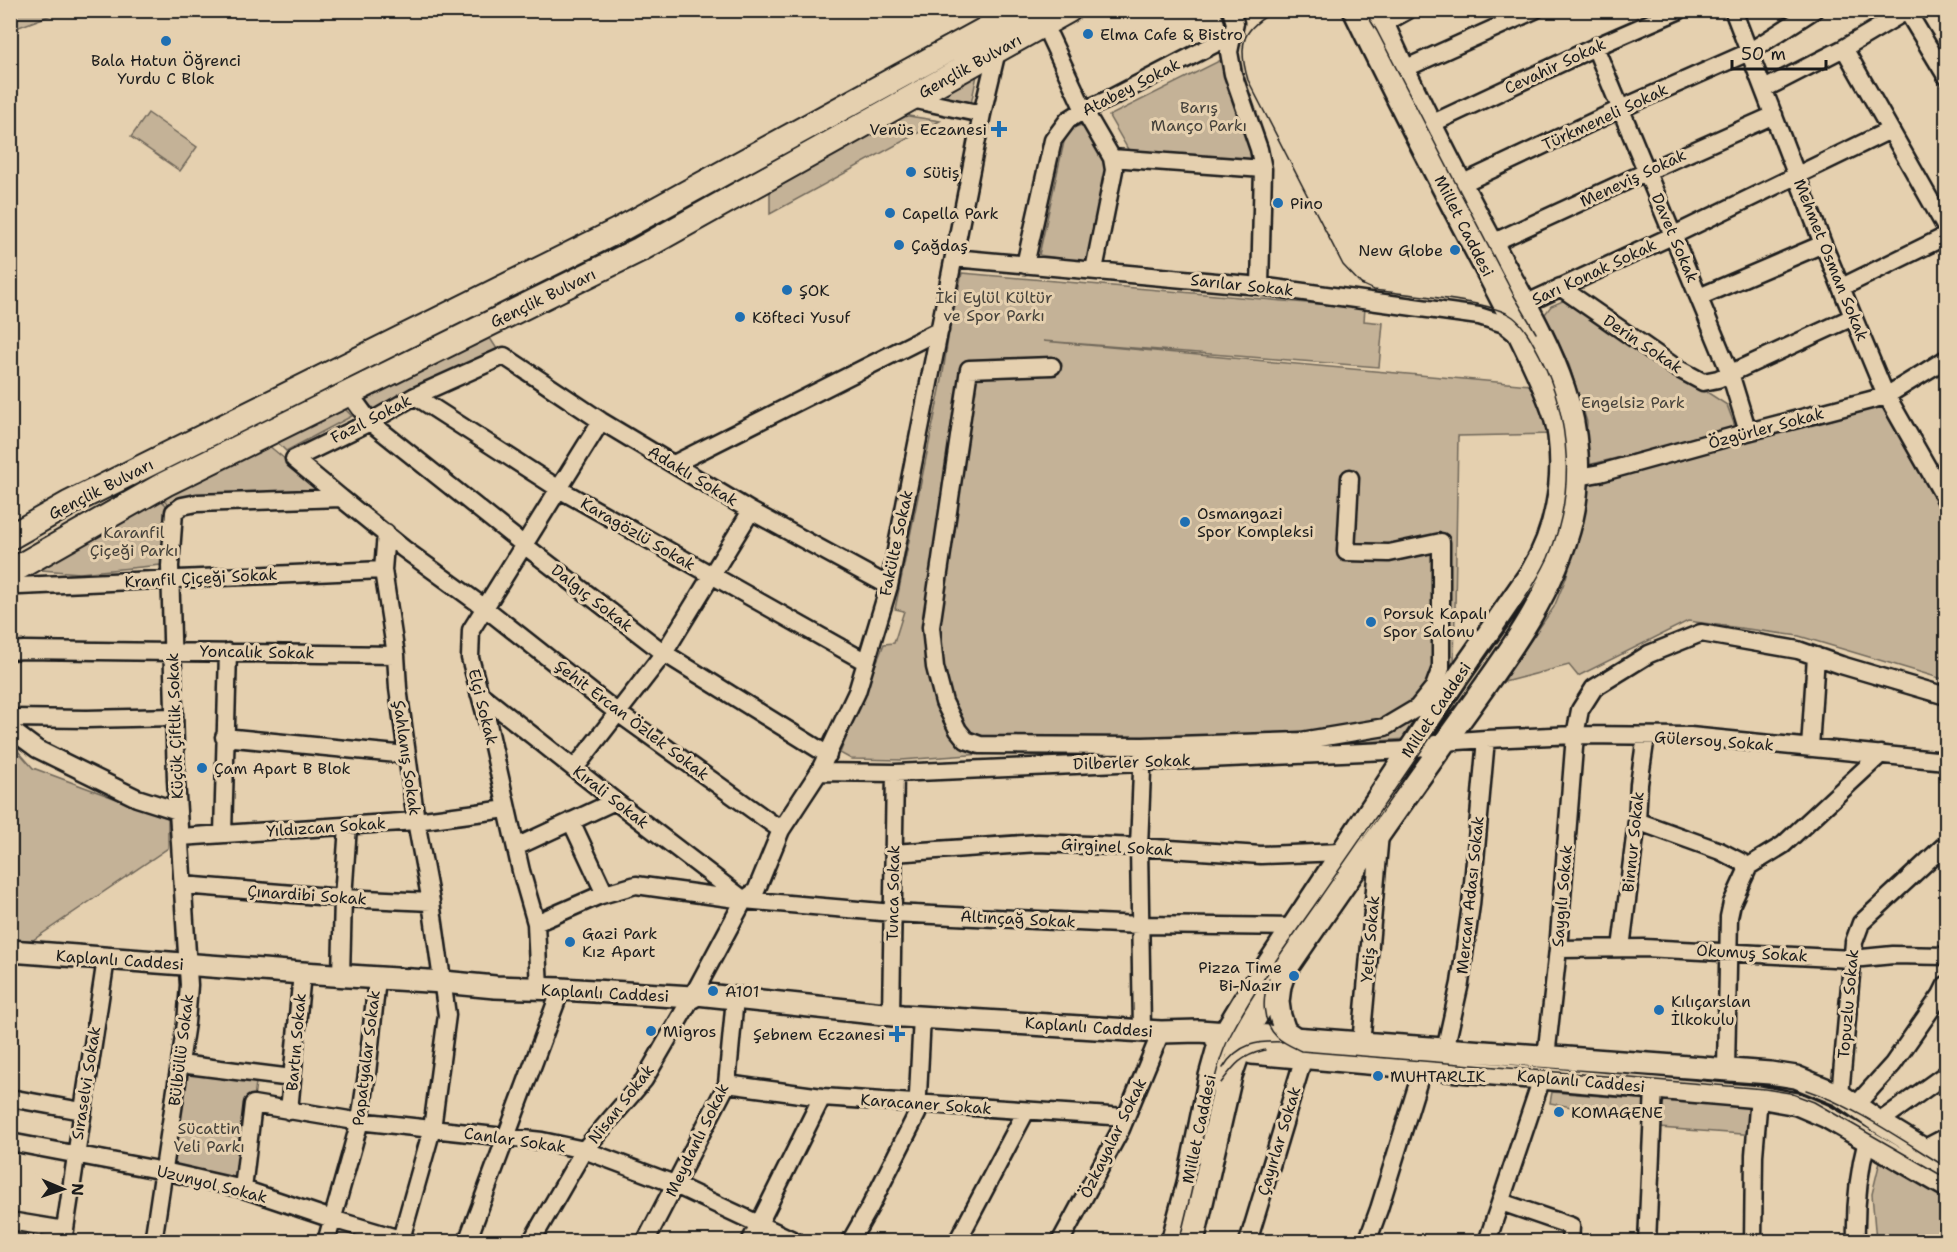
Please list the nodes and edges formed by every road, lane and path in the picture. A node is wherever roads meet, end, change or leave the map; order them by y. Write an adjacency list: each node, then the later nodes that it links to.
1 (1021, 10): 67 (highway, Gençlik Bulvarı)
2 (1069, 10): 16 (highway, Gençlik Bulvarı)
3 (1231, 10): 12 (street)
4 (1354, 10): 48 (main road, Millet Caddesi)
5 (1407, 10): 11 (street)
6 (1535, 10): 18 (street)
7 (1680, 10): 14 (street, Cevahir Sokak)
8 (1733, 10): 17 (street, Mehmet Osman Sokak)
9 (1814, 10): 17 (street, Türkmeneli Sokak)
10 (1908, 11): 15 (street); 19 (street)
11 (1380, 17): 18 (main road, Millet Caddesi)
12 (1234, 34): 23 (street, Atabey Sokak); 29 (street)
13 (1050, 37): 23 (street)
14 (1594, 47): 22 (street, Davet Sokak); 26 (street, Cevahir Sokak)
15 (1844, 48): 20 (street); 27 (street)
16 (997, 51): 21 (highway, Gençlik Bulvarı); 24 (street, Fakülte Sokak)
17 (1749, 52): 20 (street, Mehmet Osman Sokak); 22 (street, Türkmeneli Sokak)
18 (1404, 69): 26 (main road, Millet Caddesi)
19 (1947, 76)
20 (1764, 89): 25 (street, Mehmet Osman Sokak)
21 (911, 99): 24 (street); 53 (highway, Gençlik Bulvarı)
22 (1620, 109): 30 (street, Davet Sokak); 32 (street, Türkmeneli Sokak)
23 (1084, 110): 28 (street); 39 (street, Atabey Sokak)
24 (982, 114): 38 (street, Fakülte Sokak)
25 (1774, 115): 30 (street, Meneviş Sokak); 31 (street, Mehmet Osman Sokak)
26 (1431, 124): 32 (main road, Millet Caddesi)
27 (1890, 130): 31 (street, Sarı Konak Sokak); 33 (street)
28 (1112, 158): 29 (street); 40 (street)
29 (1263, 170): 41 (street)
30 (1646, 172): 34 (street, Davet Sokak); 36 (street, Meneviş Sokak)
31 (1797, 175): 34 (street, Sarı Konak Sokak); 37 (street, Mehmet Osman Sokak)
32 (1461, 184): 36 (main road, Millet Caddesi)
33 (1947, 228)
34 (1674, 235): 42 (street, Sarı Konak Sokak); 44 (street, Davet Sokak)
35 (1947, 236): 43 (street)
36 (1492, 243): 45 (main road, Millet Caddesi)
37 (1823, 244): 43 (street, Mehmet Osman Sokak); 44 (street)
38 (954, 258): 39 (street, Sarılar Sokak); 47 (street, Fakülte Sokak)
39 (1025, 265): 40 (street, Sarılar Sokak)
40 (1094, 270): 41 (street, Sarılar Sokak)
41 (1260, 286): 48 (street, Sarılar Sokak)
42 (1560, 287): 45 (street, Sarı Konak Sokak); 52 (street, Derin Sokak)
43 (1842, 287): 46 (street, Mehmet Osman Sokak)
44 (1700, 297): 52 (street, Davet Sokak)
45 (1525, 304): 60 (main road, Millet Caddesi)
46 (1853, 317): 52 (street, Derin Sokak); 55 (street, Mehmet Osman Sokak)
47 (940, 330): 59 (street); 73 (street, Fakülte Sokak)
48 (1523, 340): 94 (main road, Millet Caddesi)
49 (504, 356): 54 (street, Fazıl Sokak); 56 (street, Adaklı Sokak)
50 (1947, 359): 55 (street, Özgürler Sokak)
51 (1052, 366): 95 (street)
52 (1730, 373): 58 (street, Davet Sokak)
53 (349, 393): 57 (street, Dalgıç Sokak); 71 (highway, Gençlik Bulvarı)
54 (415, 396): 57 (street, Fazıl Sokak); 62 (street, Karagözlü Sokak)
55 (1886, 396): 58 (street, Özgürler Sokak); 64 (street, Mehmet Osman Sokak)
56 (601, 420): 59 (street, Adaklı Sokak); 62 (street, Elçi Sokak)
57 (370, 422): 63 (street, Fazıl Sokak); 68 (street, Dalgıç Sokak)
58 (1748, 432): 60 (street, Özgürler Sokak)
59 (674, 464): 65 (street, Adaklı Sokak)
60 (1578, 477): 92 (main road, Millet Caddesi)
61 (1350, 478): 95 (street)
62 (559, 489): 68 (street, Elçi Sokak); 70 (street, Karagözlü Sokak)
63 (341, 498): 66 (street); 72 (street, Küçük Çiftlik Sokak)
64 (1947, 500)
65 (751, 511): 70 (street); 73 (street, Adaklı Sokak)
66 (386, 533): 69 (street, Şahlanış Sokak); 74 (street)
67 (10, 537)
68 (524, 545): 74 (street, Elçi Sokak); 78 (street, Dalgıç Sokak)
69 (383, 570): 72 (street, Kranfil Çiçeği Sokak); 79 (street, Şahlanış Sokak)
70 (712, 576): 78 (street); 81 (street, Karagözlü Sokak)
71 (15, 579): 72 (street, Kranfil Çiçeği Sokak)
72 (170, 579): 76 (street, Küçük Çiftlik Sokak)
73 (889, 586): 81 (street, Fakülte Sokak)
74 (486, 608): 82 (street, Elçi Sokak); 84 (street, Şehit Ercan Özlek Sokak)
75 (10, 651): 76 (street, Yoncalık Sokak)
76 (173, 651): 77 (street, Yoncalık Sokak); 85 (street, Küçük Çiftlik Sokak)
77 (228, 652): 79 (street, Yoncalık Sokak); 89 (street)
78 (664, 653): 84 (street); 98 (street, Dalgıç Sokak)
79 (396, 655): 97 (street, Şahlanış Sokak)
80 (1816, 656): 83 (street, Saygılı Sokak); 88 (street, Saygılı Sokak); 93 (street)
81 (866, 662): 98 (street, Fakülte Sokak)
82 (479, 693): 100 (street, Kırali Sokak); 104 (street, Elçi Sokak)
83 (1947, 696)
84 (618, 713): 100 (street); 110 (street, Şehit Ercan Özlek Sokak)
85 (174, 717): 86 (street); 105 (street, Küçük Çiftlik Sokak)
86 (10, 718)
87 (10, 729): 105 (street)
88 (1575, 735): 90 (street, Gülersoy Sokak); 91 (street, Gülersoy Sokak); 130 (street, Saygılı Sokak)
89 (224, 736): 97 (street); 111 (street)
90 (1646, 736): 93 (street, Gülersoy Sokak); 108 (street, Binnur Sokak)
91 (1486, 739): 92 (street, Gülersoy Sokak); 154 (street, Mercan Adası Sokak)
92 (1444, 742): 94 (street, Dilberler Sokak); 112 (main road, Millet Caddesi)
93 (1810, 748): 96 (street, Gülersoy Sokak)
94 (1409, 750): 95 (street, Dilberler Sokak); 117 (main road, Millet Caddesi)
95 (1143, 754): 102 (street, Dilberler Sokak); 115 (street)
96 (1881, 754): 99 (street, Gülersoy Sokak); 119 (street)
97 (407, 755): 106 (street, Şahlanış Sokak)
98 (828, 755): 101 (street, Fakülte Sokak)
99 (1947, 761)
100 (575, 768): 103 (street, Kırali Sokak)
101 (819, 772): 102 (street, Dilberler Sokak); 110 (street, Fakülte Sokak)
102 (895, 773): 118 (street, Tunca Sokak)
103 (615, 801): 107 (street); 123 (street, Kırali Sokak)
104 (507, 809): 106 (street, Yıldızcan Sokak); 116 (street, Elçi Sokak)
105 (178, 811): 113 (street, Küçük Çiftlik Sokak)
106 (416, 821): 109 (street, Yıldızcan Sokak); 124 (street, Şahlanış Sokak)
107 (571, 821): 116 (street); 121 (street)
108 (1637, 821): 119 (street); 129 (street, Binnur Sokak)
109 (348, 826): 111 (street, Yıldızcan Sokak); 122 (street)
110 (781, 830): 123 (street, Fakülte Sokak)
111 (223, 834): 113 (street, Yıldızcan Sokak)
112 (1380, 834): 137 (main road, Millet Caddesi); 152 (street, Yetiş Sokak)
113 (180, 837): 120 (street, Küçük Çiftlik Sokak)
114 (1947, 844): 134 (street, Topuzlu Sokak)
115 (1139, 846): 117 (street, Girginel Sokak); 118 (street, Girginel Sokak); 127 (street)
116 (516, 847): 126 (street, Elçi Sokak)
117 (1342, 852): 128 (main road, Millet Caddesi)
118 (893, 853): 125 (street, Tunca Sokak)
119 (1749, 866): 132 (street)
120 (183, 885): 122 (street, Çınardibi Sokak); 136 (street, Küçük Çiftlik Sokak)
121 (605, 894): 123 (street, Altınçağ Sokak); 126 (street, Altınçağ Sokak)
122 (343, 898): 124 (street, Çınardibi Sokak); 139 (street)
123 (744, 900): 125 (street, Altınçağ Sokak); 145 (street, Fakülte Sokak)
124 (431, 902): 141 (street, Şahlanış Sokak)
125 (892, 913): 127 (street, Altınçağ Sokak); 147 (street, Tunca Sokak)
126 (536, 923): 143 (street, Elçi Sokak)
127 (1140, 925): 128 (street, Altınçağ Sokak); 149 (street)
128 (1292, 927): 150 (main road, Millet Caddesi)
129 (1621, 948): 130 (street, Okumuş Sokak); 132 (street, Okumuş Sokak)
130 (1558, 949): 155 (street, Saygılı Sokak)
131 (10, 951): 135 (main road, Kaplanlı Caddesi)
132 (1727, 951): 134 (street, Okumuş Sokak); 158 (street)
133 (1947, 956): 134 (street, Okumuş Sokak)
134 (1852, 958): 167 (street, Topuzlu Sokak)
135 (106, 959): 136 (main road, Kaplanlı Caddesi); 169 (street, Sıraselvi Sokak)
136 (188, 965): 138 (main road, Kaplanlı Caddesi); 156 (street, Bülbüllü Sokak)
137 (1285, 970): 151 (main road, Millet Caddesi); 153 (main road, Millet Caddesi)
138 (302, 974): 139 (main road, Kaplanlı Caddesi); 160 (street, Bartın Sokak)
139 (341, 975): 140 (main road, Kaplanlı Caddesi)
140 (377, 978): 141 (main road, Kaplanlı Caddesi); 173 (street, Papatyalar Sokak)
141 (443, 982): 143 (main road, Kaplanlı Caddesi); 175 (street, Şahlanış Sokak)
142 (1947, 985): 167 (street)
143 (539, 989): 144 (main road, Kaplanlı Caddesi)
144 (561, 989): 145 (main road, Kaplanlı Caddesi); 176 (street)
145 (692, 998): 146 (main road, Kaplanlı Caddesi); 181 (street, Nisan Sokak)
146 (735, 998): 147 (main road, Kaplanlı Caddesi); 162 (street, Meydanlı Sokak)
147 (891, 1014): 148 (main road, Kaplanlı Caddesi)
148 (922, 1017): 149 (main road, Kaplanlı Caddesi); 168 (street)
149 (1151, 1031): 150 (main road, Kaplanlı Caddesi); 172 (street, Özkayalar Sokak)
150 (1222, 1037): 151 (main road, Kaplanlı Caddesi); 205 (main road, Millet Caddesi)
151 (1242, 1042): 153 (main road, Kaplanlı Caddesi); 206 (main road, Millet Caddesi)
152 (1361, 1044): 153 (main road, Kaplanlı Caddesi); 154 (main road, Kaplanlı Caddesi)
153 (1304, 1046): 157 (main road, Kaplanlı Caddesi); 195 (street, Çayırlar Sokak)
154 (1445, 1050): 155 (main road, Kaplanlı Caddesi)
155 (1546, 1057): 158 (main road, Kaplanlı Caddesi)
156 (180, 1064): 160 (street); 184 (street, Bülbüllü Sokak)
157 (1423, 1067): 161 (main road, Kaplanlı Caddesi); 207 (street)
158 (1726, 1069): 167 (main road, Kaplanlı Caddesi)
159 (1947, 1074): 174 (street)
160 (292, 1078): 170 (street, Bartın Sokak)
161 (1542, 1078): 163 (main road, Kaplanlı Caddesi); 188 (street)
162 (727, 1084): 164 (street, Karacaner Sokak); 185 (street, Meydanlı Sokak)
163 (1654, 1088): 165 (main road, Kaplanlı Caddesi); 210 (street)
164 (822, 1097): 168 (street, Karacaner Sokak); 191 (street)
165 (1759, 1097): 178 (main road, Kaplanlı Caddesi); 211 (street)
166 (10, 1098): 169 (street)
167 (1848, 1100): 174 (main road, Kaplanlı Caddesi)
168 (918, 1104): 171 (street, Karacaner Sokak); 202 (street)
169 (82, 1111): 182 (street, Sıraselvi Sokak)
170 (289, 1111): 173 (street, Canlar Sokak); 187 (street, Canlar Sokak)
171 (1026, 1111): 172 (street, Karacaner Sokak); 203 (street)
172 (1126, 1117): 204 (street, Özkayalar Sokak)
173 (360, 1121): 175 (street, Canlar Sokak); 189 (street, Papatyalar Sokak)
174 (1879, 1122): 180 (main road, Kaplanlı Caddesi)
175 (432, 1129): 176 (street, Canlar Sokak); 193 (street, Şahlanış Sokak)
176 (506, 1137): 181 (street, Canlar Sokak); 197 (street)
177 (1947, 1137): 180 (street)
178 (1867, 1140): 186 (main road, Kaplanlı Caddesi); 212 (street)
179 (10, 1142): 182 (street, Uzunyol Sokak)
180 (1923, 1149): 183 (main road, Kaplanlı Caddesi)
181 (584, 1150): 185 (street, Canlar Sokak); 198 (street, Nisan Sokak)
182 (75, 1154): 184 (street, Uzunyol Sokak); 192 (street, Sıraselvi Sokak)
183 (1947, 1163)
184 (164, 1171): 187 (street, Uzunyol Sokak); 194 (street, Bülbüllü Sokak)
185 (676, 1185): 191 (street, Canlar Sokak); 199 (street, Meydanlı Sokak)
186 (1947, 1186)
187 (243, 1189): 189 (street, Uzunyol Sokak)
188 (1500, 1202): 208 (street); 209 (street)
189 (332, 1219): 193 (street, Uzunyol Sokak); 196 (street, Papatyalar Sokak)
190 (10, 1221): 192 (street)
191 (759, 1224): 200 (street); 201 (street, Canlar Sokak)
192 (64, 1236)
193 (405, 1240)
194 (156, 1241)
195 (1250, 1241)
196 (326, 1242)
197 (467, 1242)
198 (531, 1242)
199 (645, 1242)
200 (750, 1242)
201 (796, 1242)
202 (850, 1242)
203 (957, 1242)
204 (1060, 1242)
205 (1172, 1242)
206 (1193, 1242)
207 (1367, 1242)
208 (1487, 1242)
209 (1570, 1242)
210 (1647, 1242)
211 (1753, 1242)
212 (1856, 1242)

